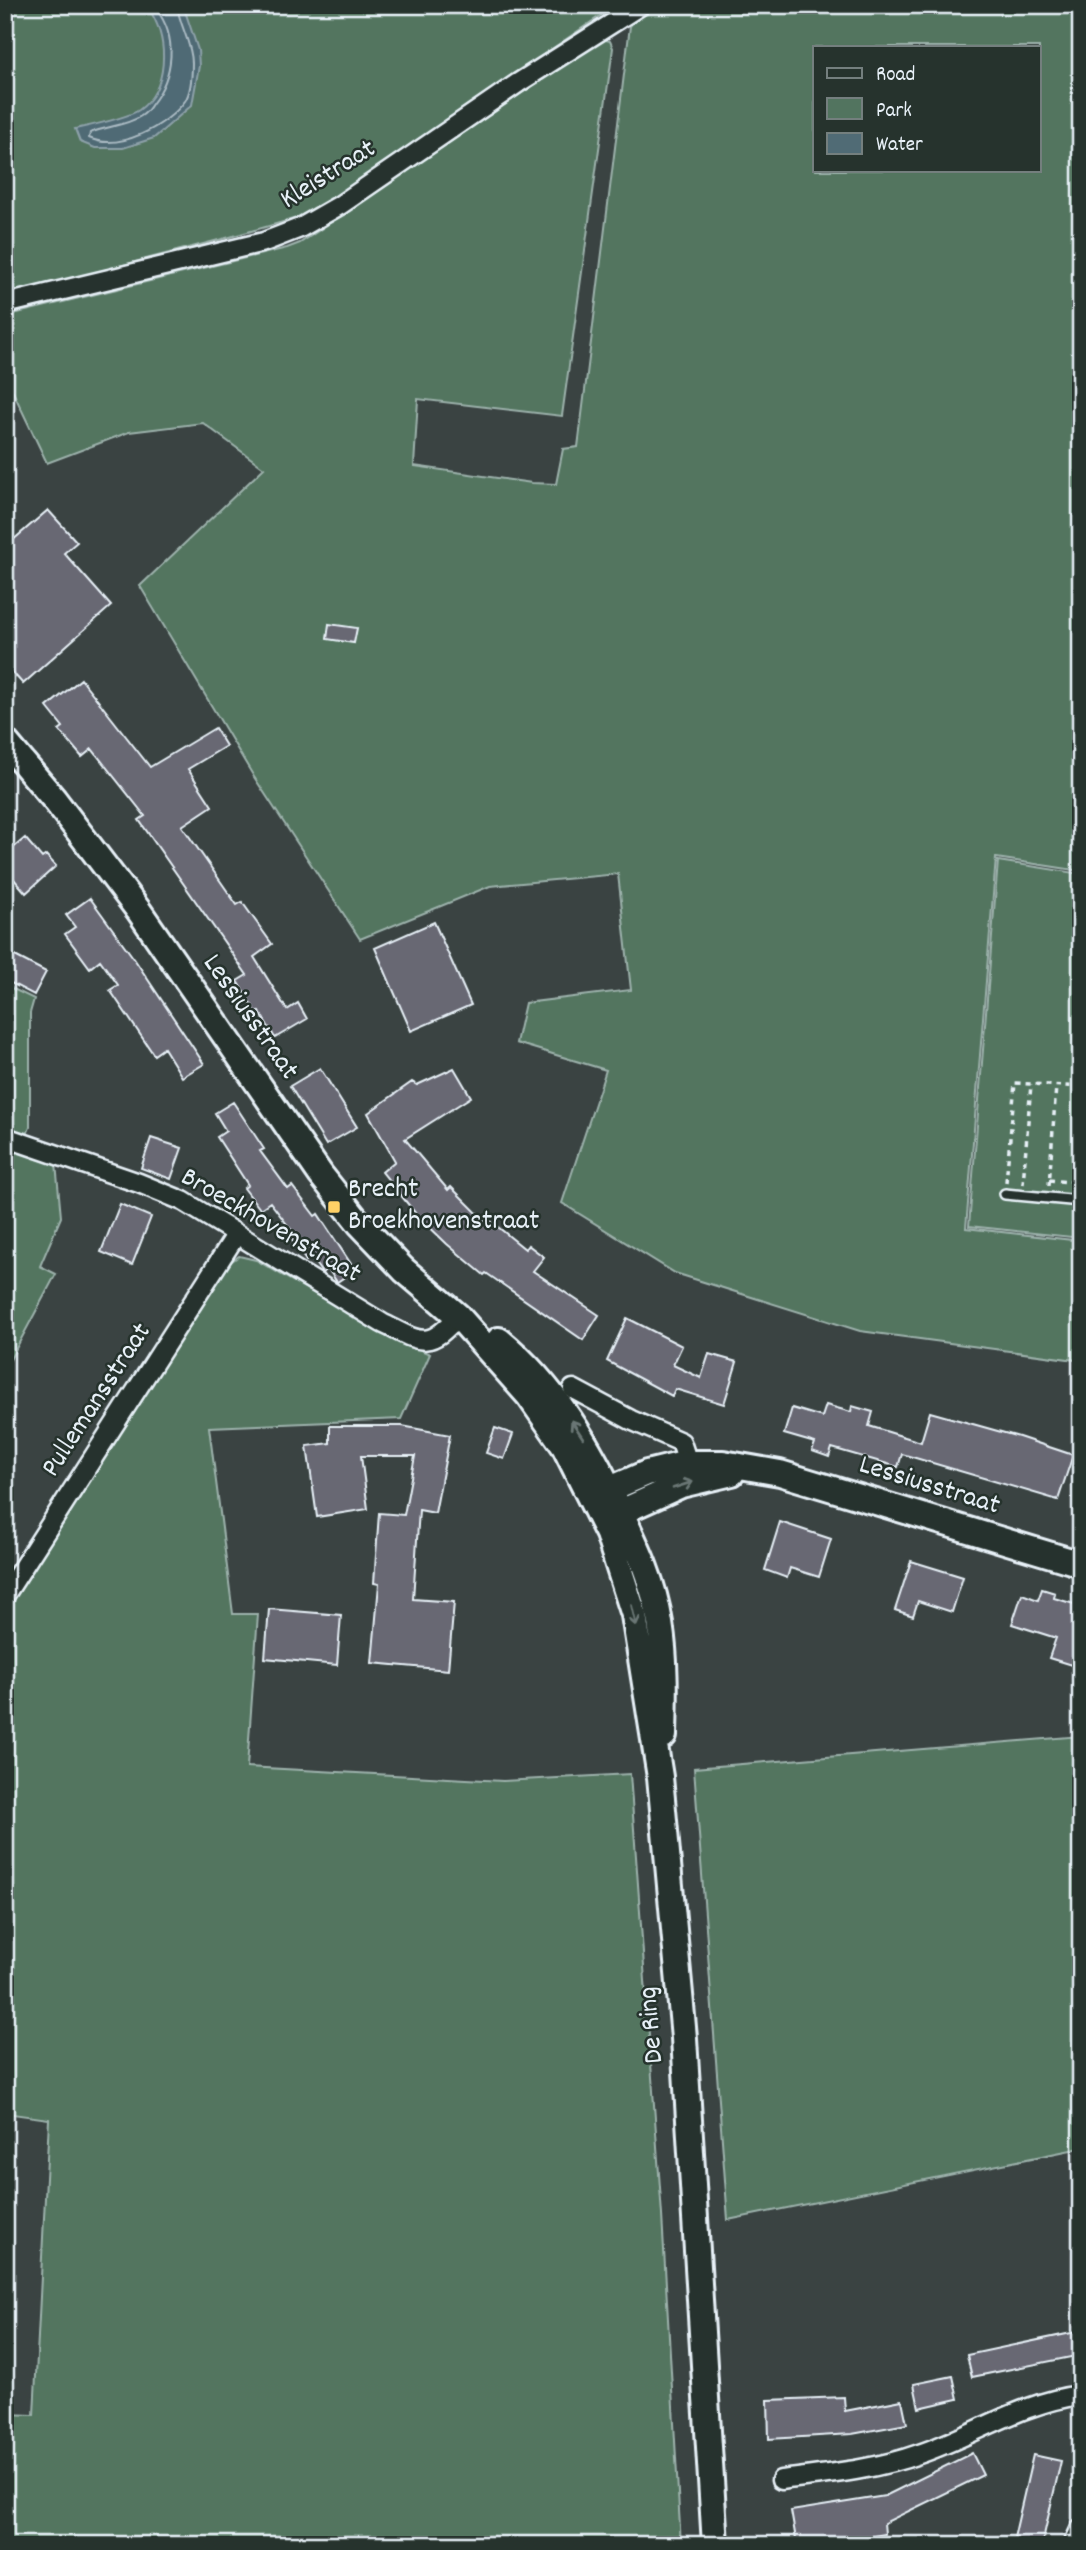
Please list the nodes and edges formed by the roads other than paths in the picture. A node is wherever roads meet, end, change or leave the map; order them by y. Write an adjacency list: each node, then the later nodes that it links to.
1 (641, 5): 2 (street, Kleistraat)
2 (5, 303)
3 (5, 741): 8 (main road, Lessiusstraat)
4 (5, 1137): 7 (street, Broeckhovenstraat)
5 (1005, 1194): 6 (lane)
6 (1081, 1201)
7 (236, 1235): 8 (street, Broeckhovenstraat); 14 (street, Pullemansstraat)
8 (458, 1316): 12 (main road, Lessiusstraat)
9 (573, 1389): 10 (street)
10 (688, 1463): 11 (main road, Lessiusstraat); 12 (main road, Lessiusstraat)
11 (760, 1469): 12 (main road, Lessiusstraat, one-way to 11); 13 (main road, Lessiusstraat)
12 (610, 1503): 15 (main road, De Ring, one-way to 15); 15 (main road)
13 (1081, 1564)
14 (5, 1595)
15 (660, 1777): 19 (main road, De Ring)
16 (1081, 2395): 17 (street)
17 (781, 2480)
18 (1081, 2528): 20 (street)
19 (715, 2545)
20 (1073, 2545)

